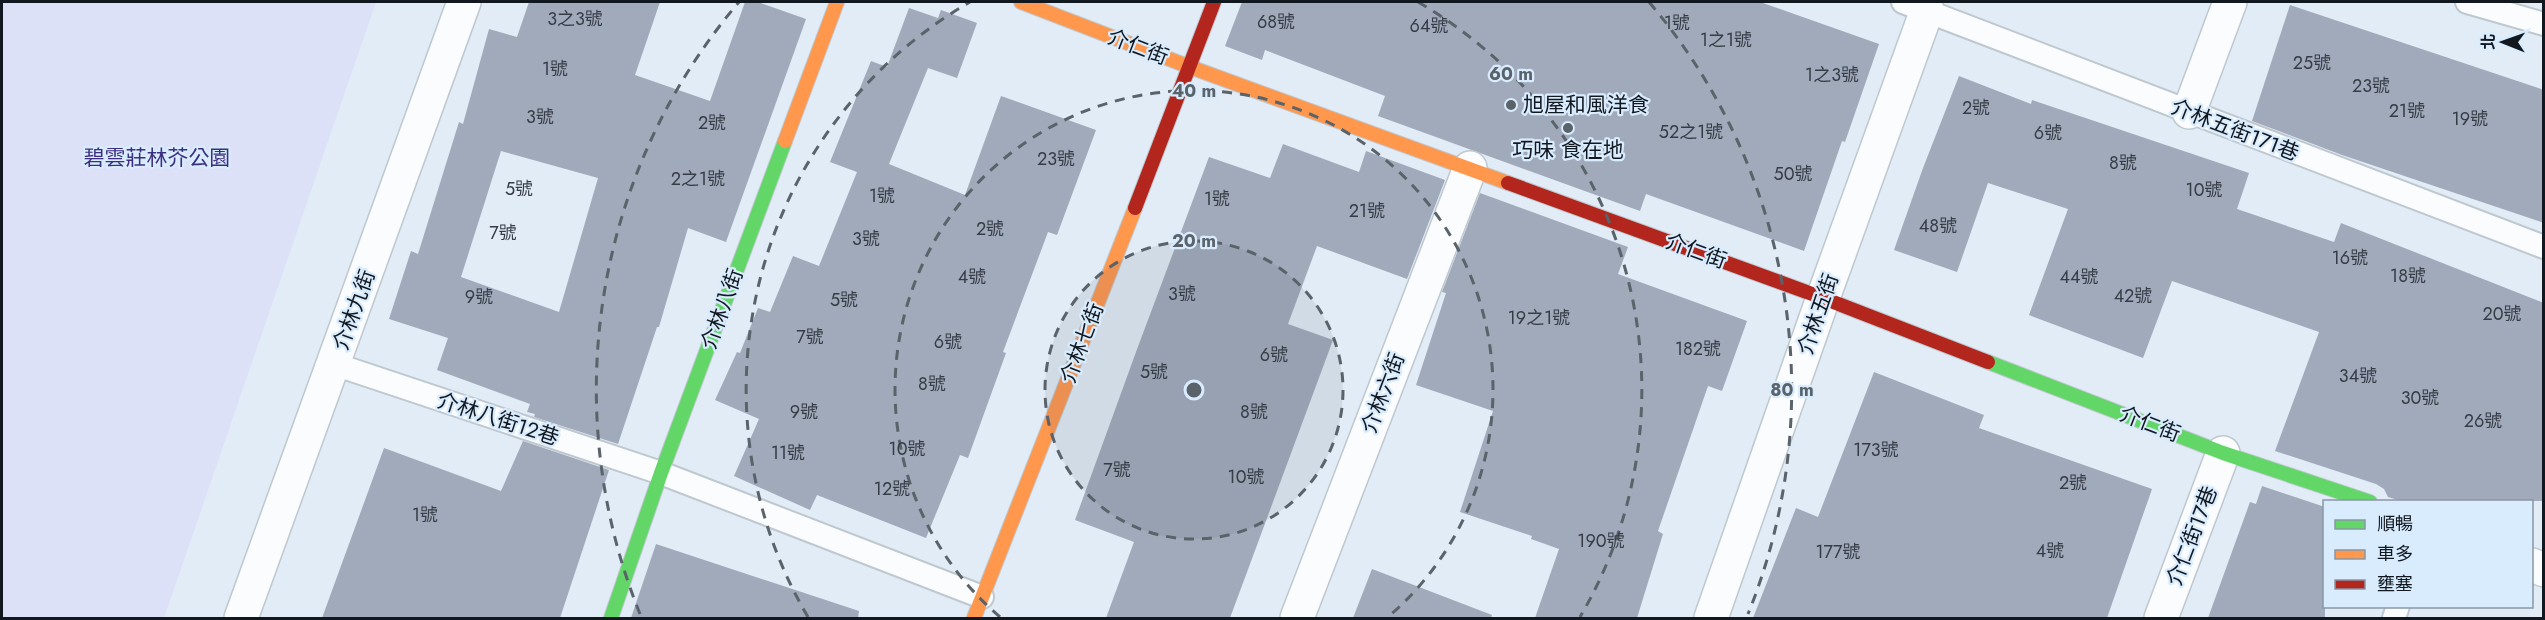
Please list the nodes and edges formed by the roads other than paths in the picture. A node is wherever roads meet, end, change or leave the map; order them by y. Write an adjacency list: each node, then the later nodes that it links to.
1 (464, 2): 14 (street, 介林九街)
2 (837, 2): 16 (street, 介林八街)
3 (1021, 2): 9 (street, 介仁街)
4 (1214, 2): 9 (street, 介林七街)
5 (2230, 2): 10 (street)
6 (2467, 2): 8 (lane)
7 (1915, 6): 10 (lane, 介林五街171巷); 13 (street, 介林五街)
8 (2544, 24)
9 (1190, 67): 11 (street, 介仁街); 18 (street, 介林七街)
10 (2189, 112): 12 (lane, 介林五街171巷)
11 (1470, 168): 13 (street, 介仁街); 21 (street, 介林六街)
12 (2544, 247)
13 (1823, 298): 15 (street, 介仁街); 22 (street, 介林五街)
14 (334, 364): 16 (lane, 介林八街12巷); 19 (street, 介林九街)
15 (2223, 453): 17 (street, 介仁街); 23 (street, 介仁街17巷)
16 (661, 473): 18 (lane, 介林八街12巷); 20 (street, 介林八街)
17 (2367, 500)
18 (978, 608)
19 (241, 618)
20 (611, 618)
21 (1297, 618)
22 (1711, 618)
23 (2161, 618)

